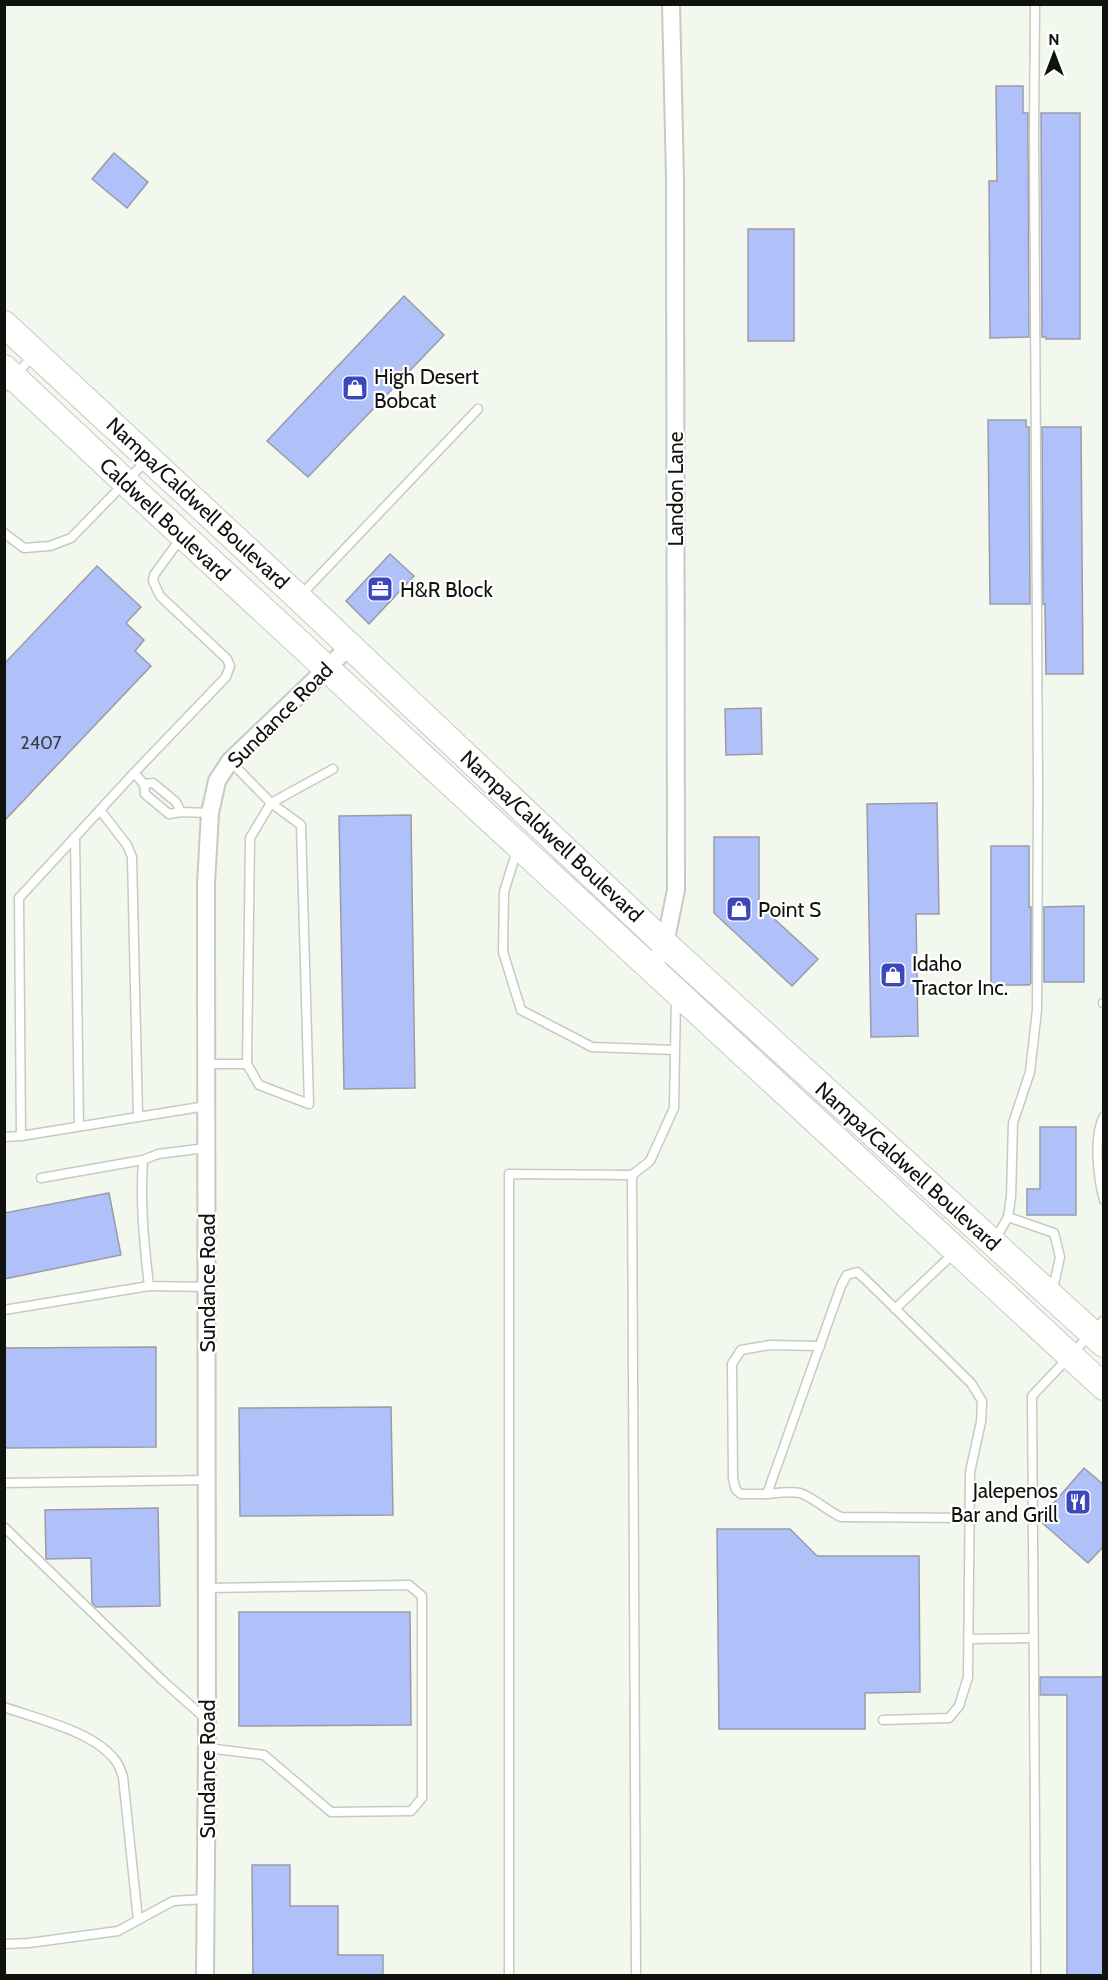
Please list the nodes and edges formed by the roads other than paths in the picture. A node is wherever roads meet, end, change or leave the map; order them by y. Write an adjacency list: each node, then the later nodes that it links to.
1 (671, 4): 24 (street, Landon Lane)
2 (1035, 4): 41 (lane)
3 (4, 324): 4 (main road, Nampa/Caldwell Boulevard)
4 (36, 353): 5 (lane); 7 (main road, Nampa/Caldwell Boulevard)
5 (7, 377): 8 (main road, Caldwell Boulevard)
6 (478, 410): 11 (lane)
7 (149, 458): 8 (lane); 11 (main road, Nampa/Caldwell Boulevard)
8 (126, 483): 9 (lane); 10 (main road, Caldwell Boulevard)
9 (4, 533)
10 (183, 535): 13 (main road, Caldwell Boulevard); 16 (lane)
11 (299, 597): 12 (main road, Nampa/Caldwell Boulevard)
12 (350, 646): 13 (street, Sundance Road); 24 (main road, Nampa/Caldwell Boulevard)
13 (327, 669): 14 (street, Sundance Road); 23 (main road, Nampa/Caldwell Boulevard)
14 (230, 761): 18 (lane); 21 (street, Sundance Road)
15 (333, 769): 18 (lane)
16 (134, 773): 17 (lane); 19 (lane)
17 (144, 784): 20 (lane); 20 (lane)
18 (271, 803): 29 (lane); 29 (lane)
19 (100, 810): 22 (lane); 32 (lane)
20 (181, 812): 21 (lane)
21 (210, 813): 28 (street, Sundance Road)
22 (75, 837): 33 (lane); 34 (lane)
23 (518, 846): 25 (main road, Nampa/Caldwell Boulevard); 27 (lane)
24 (665, 944): 25 (street, Landon Lane); 42 (main road, Nampa/Caldwell Boulevard)
25 (652, 969): 26 (main road, Nampa/Caldwell Boulevard)
26 (677, 992): 27 (lane); 43 (main road, Nampa/Caldwell Boulevard)
27 (674, 1050): 38 (lane)
28 (207, 1064): 29 (lane); 30 (street, Sundance Road)
29 (247, 1064)
30 (206, 1106): 32 (lane); 36 (street, Sundance Road)
31 (1104, 1116): 40 (lane)
32 (138, 1117): 33 (lane)
33 (80, 1126): 34 (lane)
34 (21, 1136): 35 (lane)
35 (4, 1137)
36 (206, 1148): 37 (lane); 45 (street, Sundance Road)
37 (142, 1160): 39 (lane); 44 (lane)
38 (632, 1175): 69 (lane); 70 (lane)
39 (41, 1178)
40 (1104, 1200)
41 (1008, 1217): 42 (lane); 46 (lane)
42 (993, 1243): 46 (main road, Nampa/Caldwell Boulevard)
43 (956, 1251): 47 (lane); 51 (main road, Nampa/Caldwell Boulevard)
44 (149, 1286): 45 (lane); 48 (lane)
45 (207, 1287): 53 (street, Sundance Road)
46 (1051, 1296): 49 (main road, Nampa/Caldwell Boulevard)
47 (895, 1309): 50 (lane); 56 (lane)
48 (4, 1310)
49 (1100, 1332): 51 (lane)
50 (820, 1346): 55 (lane); 55 (lane)
51 (1070, 1356): 52 (main road, Nampa/Caldwell Boulevard); 59 (lane)
52 (1104, 1387)
53 (207, 1479): 54 (lane); 58 (street, Sundance Road)
54 (4, 1483)
55 (767, 1494): 56 (lane)
56 (971, 1518): 60 (lane)
57 (4, 1527): 62 (lane)
58 (207, 1588): 62 (street, Sundance Road); 64 (lane)
59 (1033, 1638): 60 (lane); 71 (lane)
60 (969, 1639): 63 (lane)
61 (4, 1707): 66 (lane)
62 (207, 1720): 64 (street, Sundance Road)
63 (883, 1720)
64 (207, 1748): 65 (street, Sundance Road)
65 (206, 1899): 66 (lane); 68 (street, Sundance Road)
66 (138, 1920): 67 (lane)
67 (4, 1944)
68 (205, 1976)
69 (509, 1976)
70 (636, 1976)
71 (1036, 1976)

